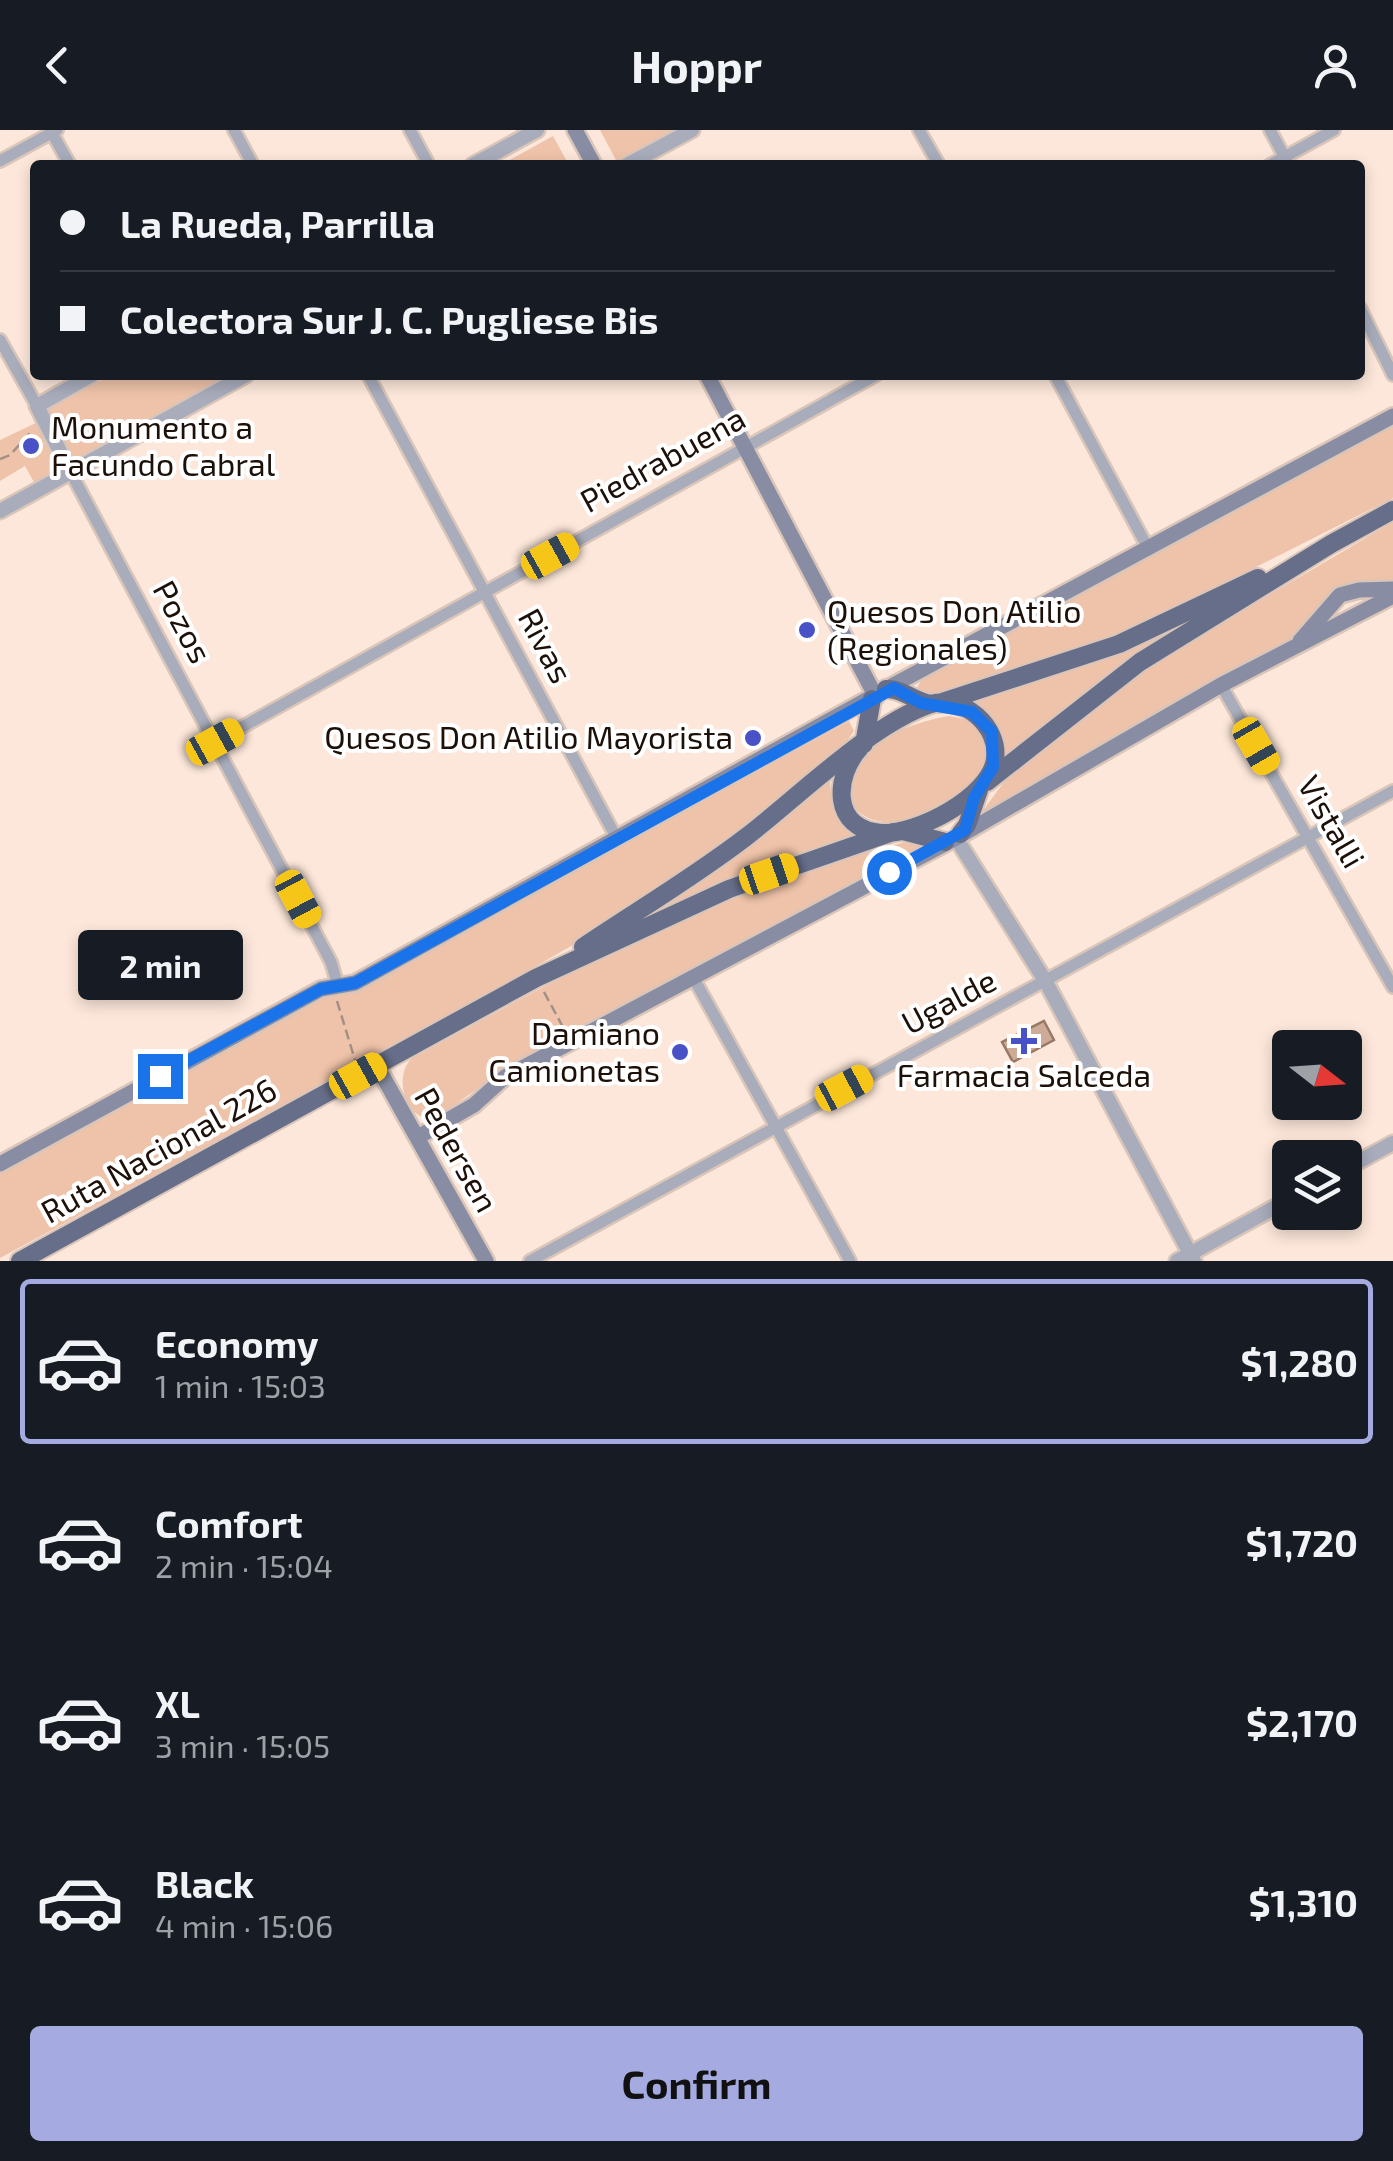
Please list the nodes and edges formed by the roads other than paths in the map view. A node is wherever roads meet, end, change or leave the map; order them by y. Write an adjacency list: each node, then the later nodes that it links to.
1 (234, 130): 11 (street)
2 (410, 130): 12 (street)
3 (537, 130): 13 (street)
4 (575, 130): 14 (main road)
5 (692, 130): 15 (street)
6 (919, 130): 16 (street)
7 (1270, 130): 17 (street)
8 (1334, 130): 18 (street)
9 (55, 131): 10 (street); 19 (street)
10 (68, 160)
11 (250, 160)
12 (426, 160)
13 (482, 160)
14 (591, 160)
15 (637, 160)
16 (936, 160)
17 (1286, 160)
18 (1289, 160)
19 (0, 161)
20 (1365, 318): 22 (street)
21 (0, 340): 29 (street, Pozos)
22 (1393, 375)
23 (83, 380): 29 (street)
24 (237, 380): 32 (street)
25 (371, 380): 37 (street, Rivas)
26 (711, 380): 31 (main road)
27 (867, 380): 31 (street, Piedrabuena)
28 (1058, 380): 36 (street)
29 (37, 406): 32 (street, Pozos)
30 (1393, 416): 36 (main road)
31 (745, 445): 37 (street, Piedrabuena); 41 (main road)
32 (70, 471): 34 (street); 43 (street, Pozos)
33 (1393, 510): 35 (highway, Ruta Nacional 226)
34 (0, 511)
35 (1331, 544): 42 (highway, Ruta Nacional 226); 45 (highway, Ruta Nacional 226)
36 (1149, 550): 41 (main road)
37 (485, 592): 43 (street, Piedrabuena); 48 (street, Rivas)
38 (1393, 592): 39 (main road); 39 (main road)
39 (1297, 644): 40 (main road)
40 (1220, 685): 49 (main road); 50 (street, Vistalli)
41 (878, 695): 42 (highway); 44 (highway); 48 (main road)
42 (935, 704): 44 (highway, Ruta Nacional 226); 45 (highway)
43 (215, 742): 54 (street, Pozos)
44 (862, 746): 47 (highway); 52 (highway, Ruta Nacional 226)
45 (983, 785): 47 (highway, Ruta Nacional 226); 49 (highway)
46 (1393, 791): 50 (street, Ugalde)
47 (896, 832): 49 (highway); 52 (highway, Ruta Nacional 226)
48 (616, 837): 54 (main road)
49 (954, 838): 51 (main road); 53 (street)
50 (1309, 838): 53 (street, Ugalde); 55 (street, Vistalli)
51 (693, 976): 57 (street); 58 (main road)
52 (536, 978): 56 (highway, Ruta Nacional 226)
53 (1046, 982): 57 (street, Ugalde); 63 (street)
54 (333, 986): 61 (main road)
55 (1393, 987)
56 (377, 1066): 58 (main road, Pedersen); 64 (highway, Ruta Nacional 226)
57 (777, 1124): 66 (street, Ugalde); 67 (street)
58 (418, 1136): 65 (main road, Pedersen)
59 (1393, 1142): 60 (street)
60 (1362, 1159)
61 (0, 1164)
62 (1272, 1209): 63 (street)
63 (1187, 1259)
64 (20, 1261)
65 (486, 1261)
66 (530, 1261)
67 (850, 1261)

